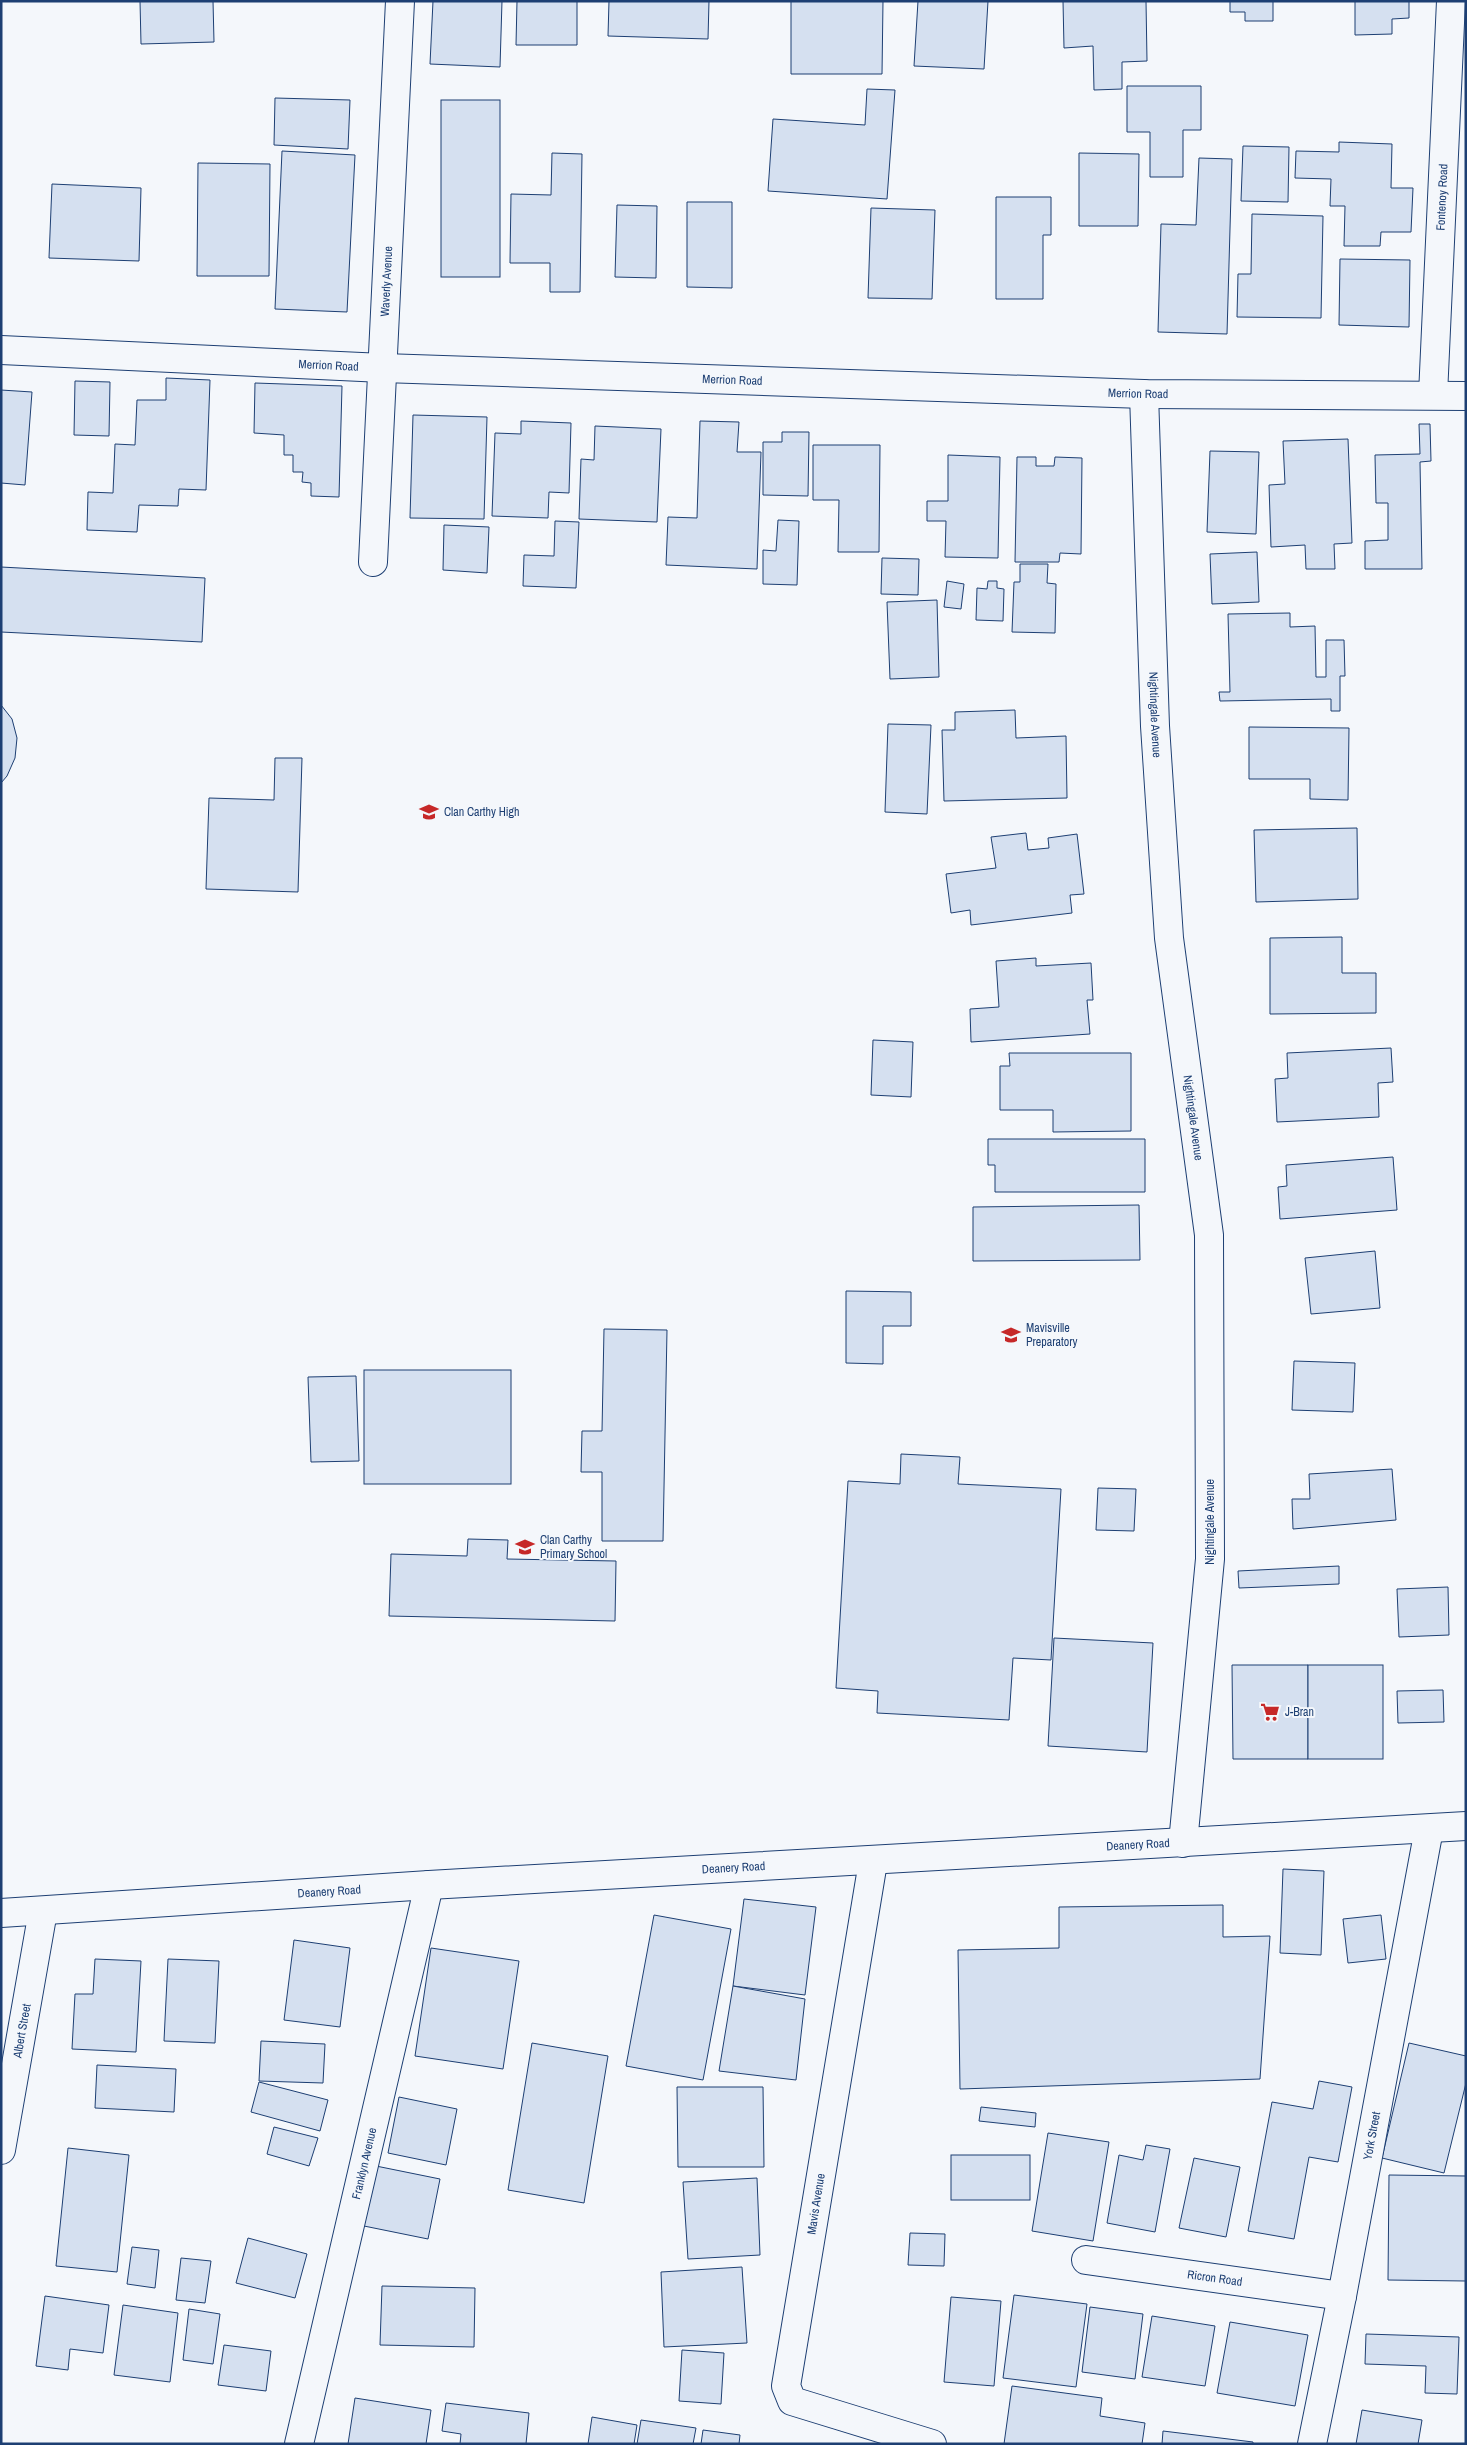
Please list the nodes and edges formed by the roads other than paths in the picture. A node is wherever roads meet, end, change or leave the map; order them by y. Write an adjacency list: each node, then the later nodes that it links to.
1 (400, 1): 4 (street, Waverly Avenue)
2 (1451, 1): 6 (street, Fontenoy Road)
3 (1, 350): 4 (street, Merrion Road)
4 (383, 368): 5 (street, Merrion Road); 8 (street, Waverly Avenue)
5 (1144, 394): 6 (street, Merrion Road); 11 (street, Nightingale Avenue)
6 (1433, 395): 7 (street, Merrion Road)
7 (1466, 396)
8 (373, 562)
9 (1466, 1826): 10 (street, Deanery Road)
10 (1429, 1828): 11 (street, Deanery Road); 18 (street, York Street)
11 (1183, 1843): 12 (street, Deanery Road)
12 (873, 1862): 13 (street, Deanery Road); 20 (street, Mavis Avenue)
13 (429, 1886): 14 (street, Deanery Road); 19 (street, Franklyn Avenue)
14 (43, 1911): 15 (street, Deanery Road); 16 (street, Albert Street)
15 (1, 1913)
16 (1, 2150)
17 (1086, 2260): 18 (street, Ricron Road)
18 (1342, 2296): 21 (street, York Street)
19 (299, 2444)
20 (932, 2444)
21 (1312, 2444)

